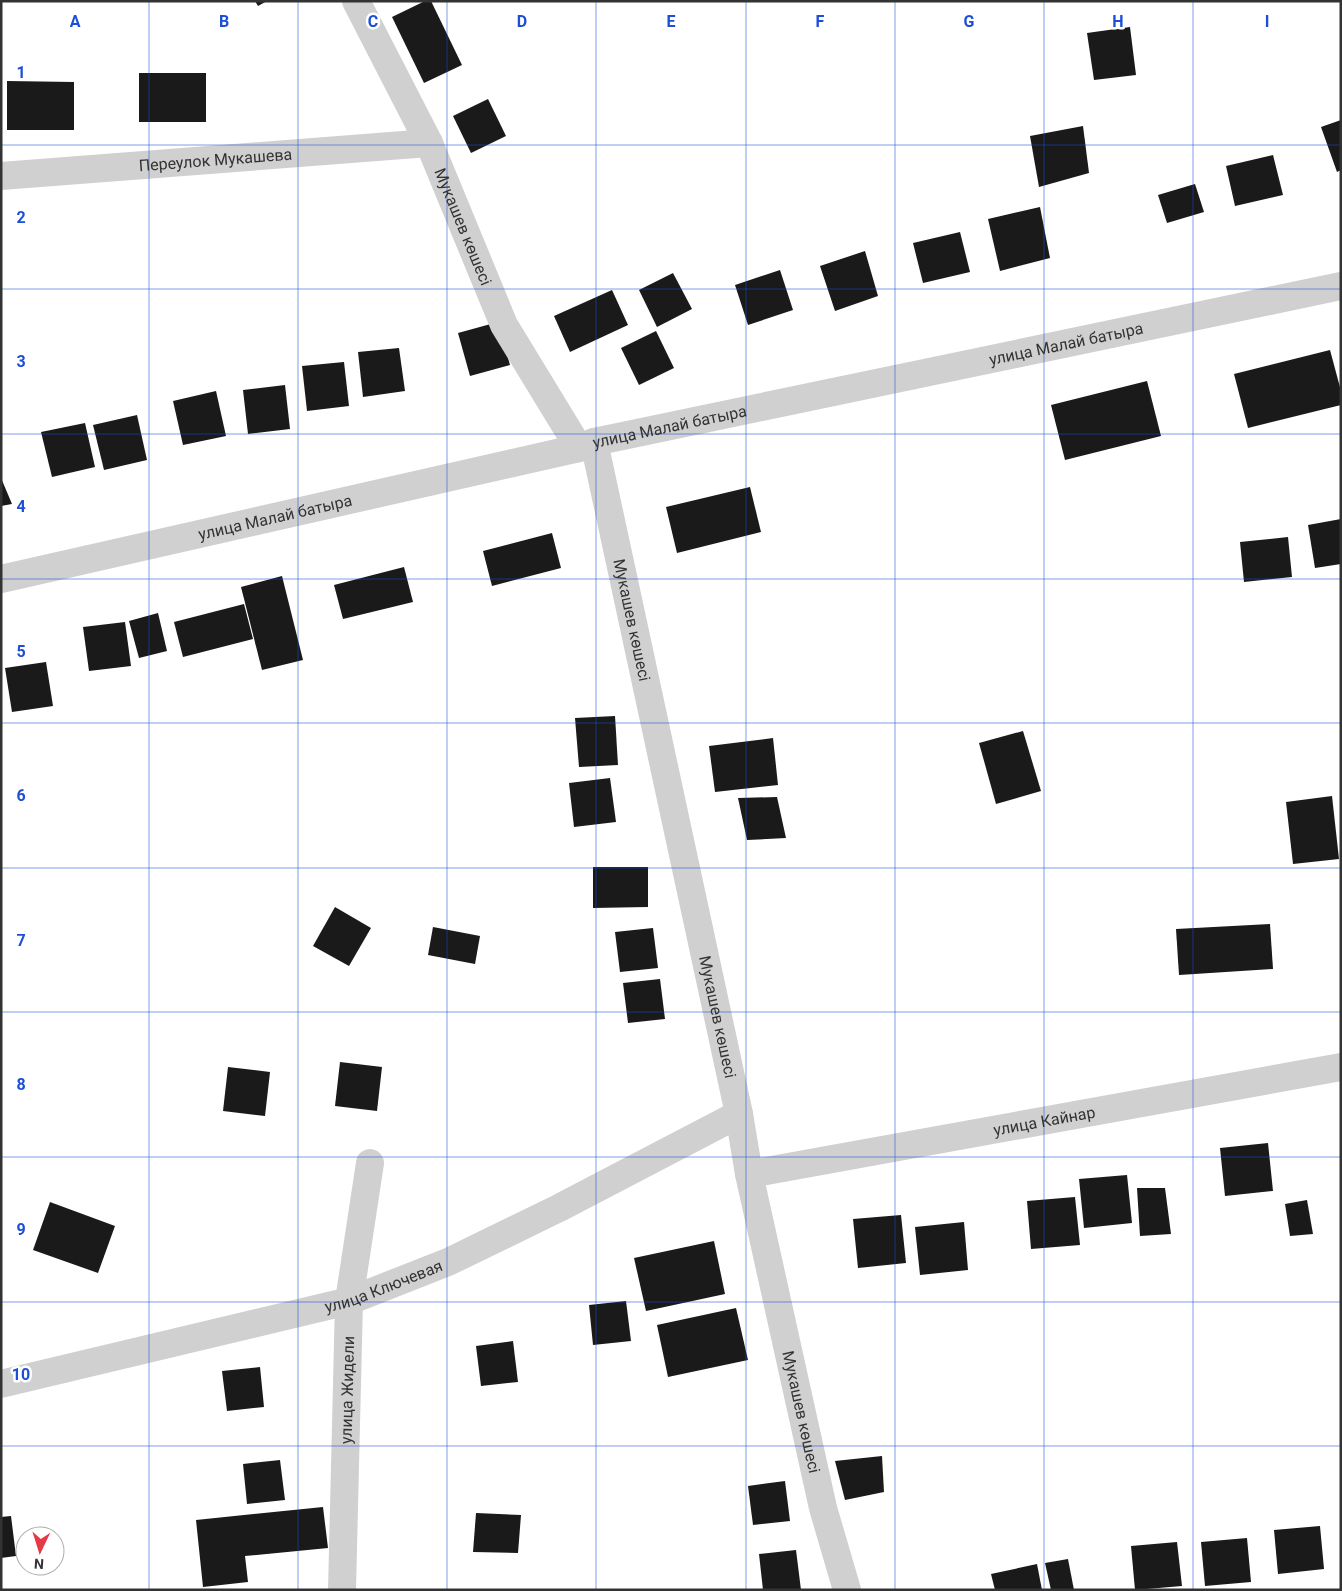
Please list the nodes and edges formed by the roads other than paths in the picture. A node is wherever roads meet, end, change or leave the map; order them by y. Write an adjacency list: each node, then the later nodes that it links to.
1 (356, 1): 2 (street, Мукашев көшесі)
2 (429, 143): 3 (street, Переулок Мукашева); 5 (street, Мукашев көшесі)
3 (1, 176)
4 (1341, 286): 5 (street, улица Малай батыра)
5 (587, 445): 6 (street, улица Малай батыра); 8 (street, Мукашев көшесі)
6 (1, 579)
7 (1341, 1067): 10 (street, улица Кайнар)
8 (739, 1114): 10 (street, Мукашев көшесі); 11 (street, улица Ключевая)
9 (370, 1163): 11 (street, улица Жидели)
10 (749, 1174): 14 (street, Мукашев көшесі)
11 (349, 1301): 12 (street, улица Ключевая); 13 (street, улица Жидели)
12 (1, 1384)
13 (342, 1590)
14 (847, 1590)

